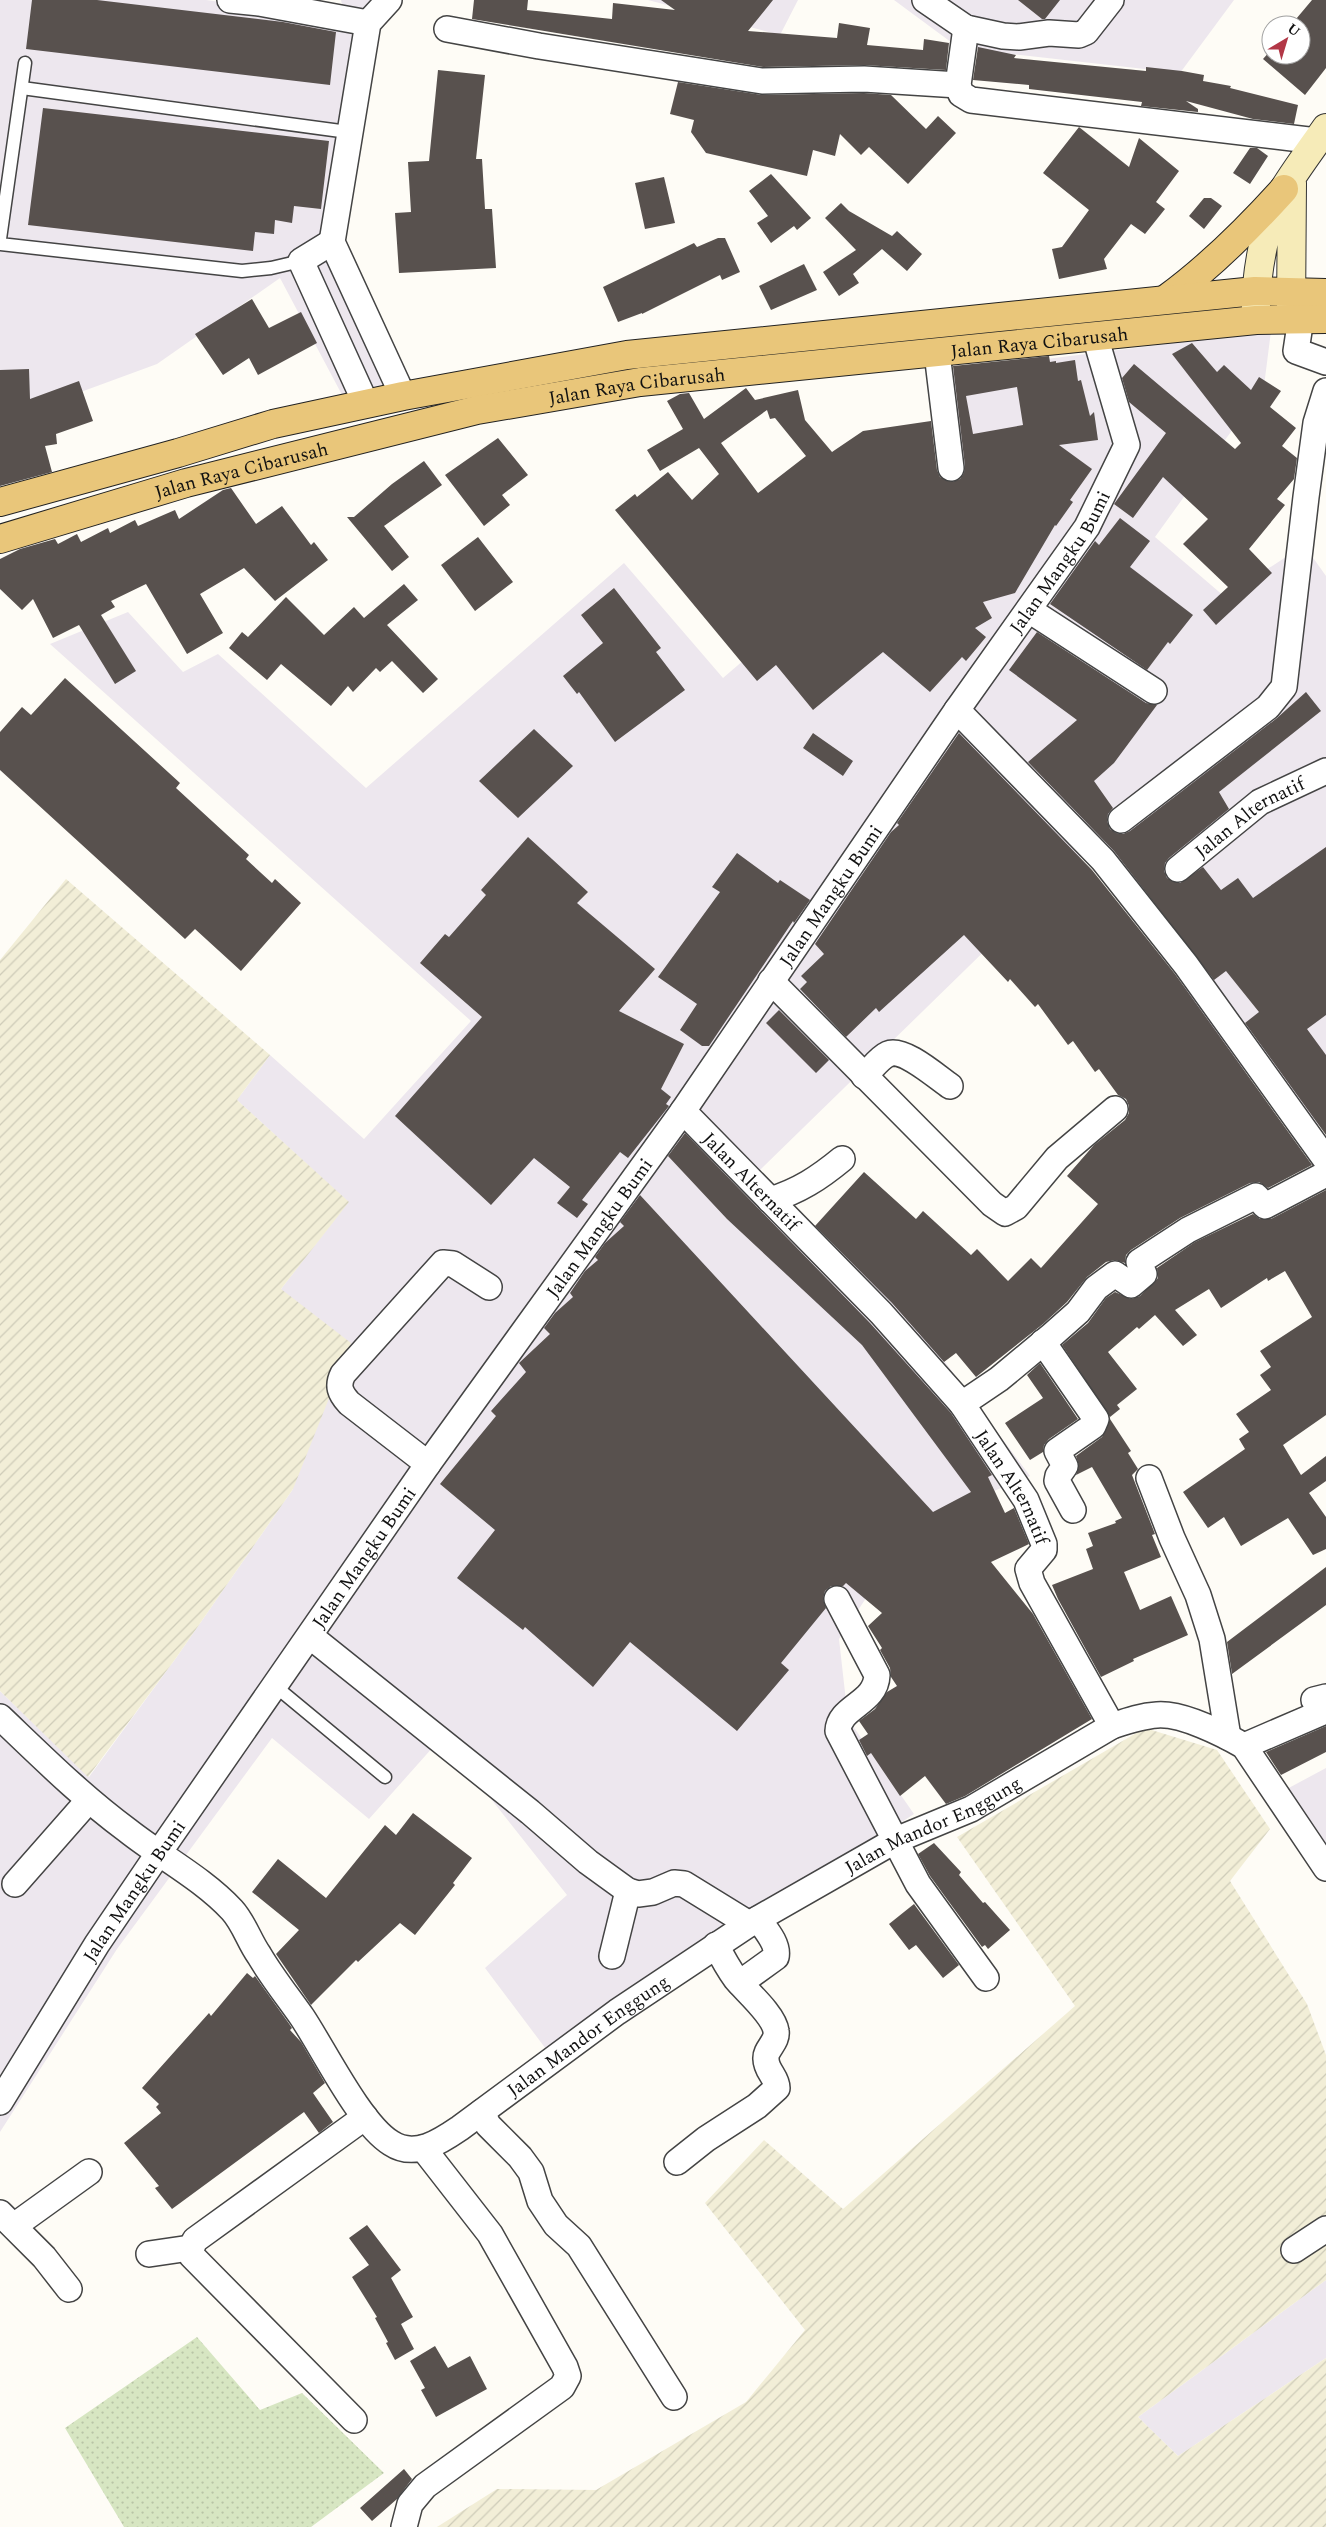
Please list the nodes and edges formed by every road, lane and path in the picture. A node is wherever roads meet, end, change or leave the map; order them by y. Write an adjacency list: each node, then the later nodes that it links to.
1 (230, 0): 5 (street)
2 (389, 0): 5 (street)
3 (925, 0): 6 (street)
4 (1111, 0): 6 (street)
5 (368, 23): 11 (street)
6 (966, 28): 9 (street)
7 (446, 29): 9 (street)
8 (26, 63): 10 (lane)
9 (958, 85): 12 (street)
10 (22, 88): 11 (lane); 14 (lane)
11 (348, 132): 15 (street)
12 (1322, 135): 13 (main road)
13 (1288, 184): 18 (main road); 19 (main road); 21 (main road)
14 (0, 239)
15 (332, 242): 17 (street); 28 (street)
16 (0, 244): 17 (lane)
17 (301, 261): 29 (street)
18 (1256, 291): 19 (main road, Jalan Raya Cibarusah); 21 (main road, Jalan Raya Cibarusah); 23 (main road)
19 (1290, 292): 20 (main road, Jalan Raya Cibarusah); 22 (main road)
20 (1326, 293)
21 (1166, 299): 28 (main road, Jalan Raya Cibarusah)
22 (1306, 319): 23 (main road, Jalan Raya Cibarusah); 26 (street)
23 (1256, 320): 24 (main road, Jalan Raya Cibarusah)
24 (1095, 336): 25 (main road, Jalan Raya Cibarusah); 36 (street, Jalan Mangku Bumi)
25 (937, 353): 32 (street); 33 (main road, Jalan Raya Cibarusah)
26 (1326, 362)
27 (1326, 391): 30 (street)
28 (403, 396): 29 (main road, Jalan Raya Cibarusah)
29 (366, 404): 31 (main road, Jalan Raya Cibarusah)
30 (1321, 426): 40 (street)
31 (178, 453): 33 (main road); 34 (main road, Jalan Raya Cibarusah)
32 (951, 468)
33 (186, 483): 35 (main road, Jalan Raya Cibarusah)
34 (0, 502)
35 (0, 539)
36 (1028, 610): 37 (street); 38 (street, Jalan Mangku Bumi)
37 (1154, 691)
38 (956, 710): 42 (street, Jalan Mangku Bumi); 48 (street)
39 (1326, 771): 41 (street, Jalan Alternatif)
40 (1122, 820)
41 (1178, 869)
42 (772, 981): 43 (street); 46 (street, Jalan Mangku Bumi)
43 (864, 1076): 44 (street); 45 (street)
44 (950, 1086)
45 (1115, 1109)
46 (682, 1110): 50 (street, Jalan Alternatif); 54 (street, Jalan Mangku Bumi)
47 (842, 1158): 50 (street)
48 (1326, 1160)
49 (1326, 1174): 52 (street)
50 (770, 1200): 53 (street, Jalan Alternatif)
51 (489, 1288): 54 (street)
52 (1043, 1342): 53 (street); 56 (street)
53 (962, 1404): 62 (street, Jalan Alternatif)
54 (428, 1464): 58 (street, Jalan Mangku Bumi)
55 (1149, 1478): 63 (street)
56 (1073, 1510)
57 (837, 1599): 66 (street)
58 (310, 1636): 59 (street, Jalan Mangku Bumi); 70 (street)
59 (275, 1686): 64 (lane); 67 (street, Jalan Mangku Bumi)
60 (1326, 1696): 63 (street)
61 (0, 1717): 65 (street)
62 (1112, 1726): 63 (street); 66 (street, Jalan Mandor Enggung)
63 (1236, 1741): 68 (street)
64 (385, 1777)
65 (88, 1801): 67 (street); 69 (street)
66 (896, 1840): 71 (street, Jalan Mandor Enggung); 74 (street)
67 (158, 1854): 76 (street, Jalan Mangku Bumi); 78 (street)
68 (1326, 1868)
69 (15, 1884)
70 (628, 1891): 71 (street); 73 (street)
71 (753, 1921): 72 (street, Jalan Mandor Enggung); 75 (street)
72 (716, 1945): 75 (street); 77 (street, Jalan Mandor Enggung)
73 (612, 1956)
74 (986, 1978)
75 (740, 1983): 80 (street)
76 (0, 2102)
77 (482, 2112): 79 (street, Jalan Mandor Enggung); 88 (street)
78 (365, 2117): 79 (street); 84 (street)
79 (423, 2148): 90 (street)
80 (677, 2162)
81 (89, 2172): 82 (street)
82 (7, 2220): 87 (street)
83 (1326, 2229): 85 (street)
84 (190, 2248): 86 (street); 89 (street)
85 (1294, 2250)
86 (149, 2254)
87 (69, 2289)
88 (674, 2397)
89 (354, 2420)
90 (404, 2527)

